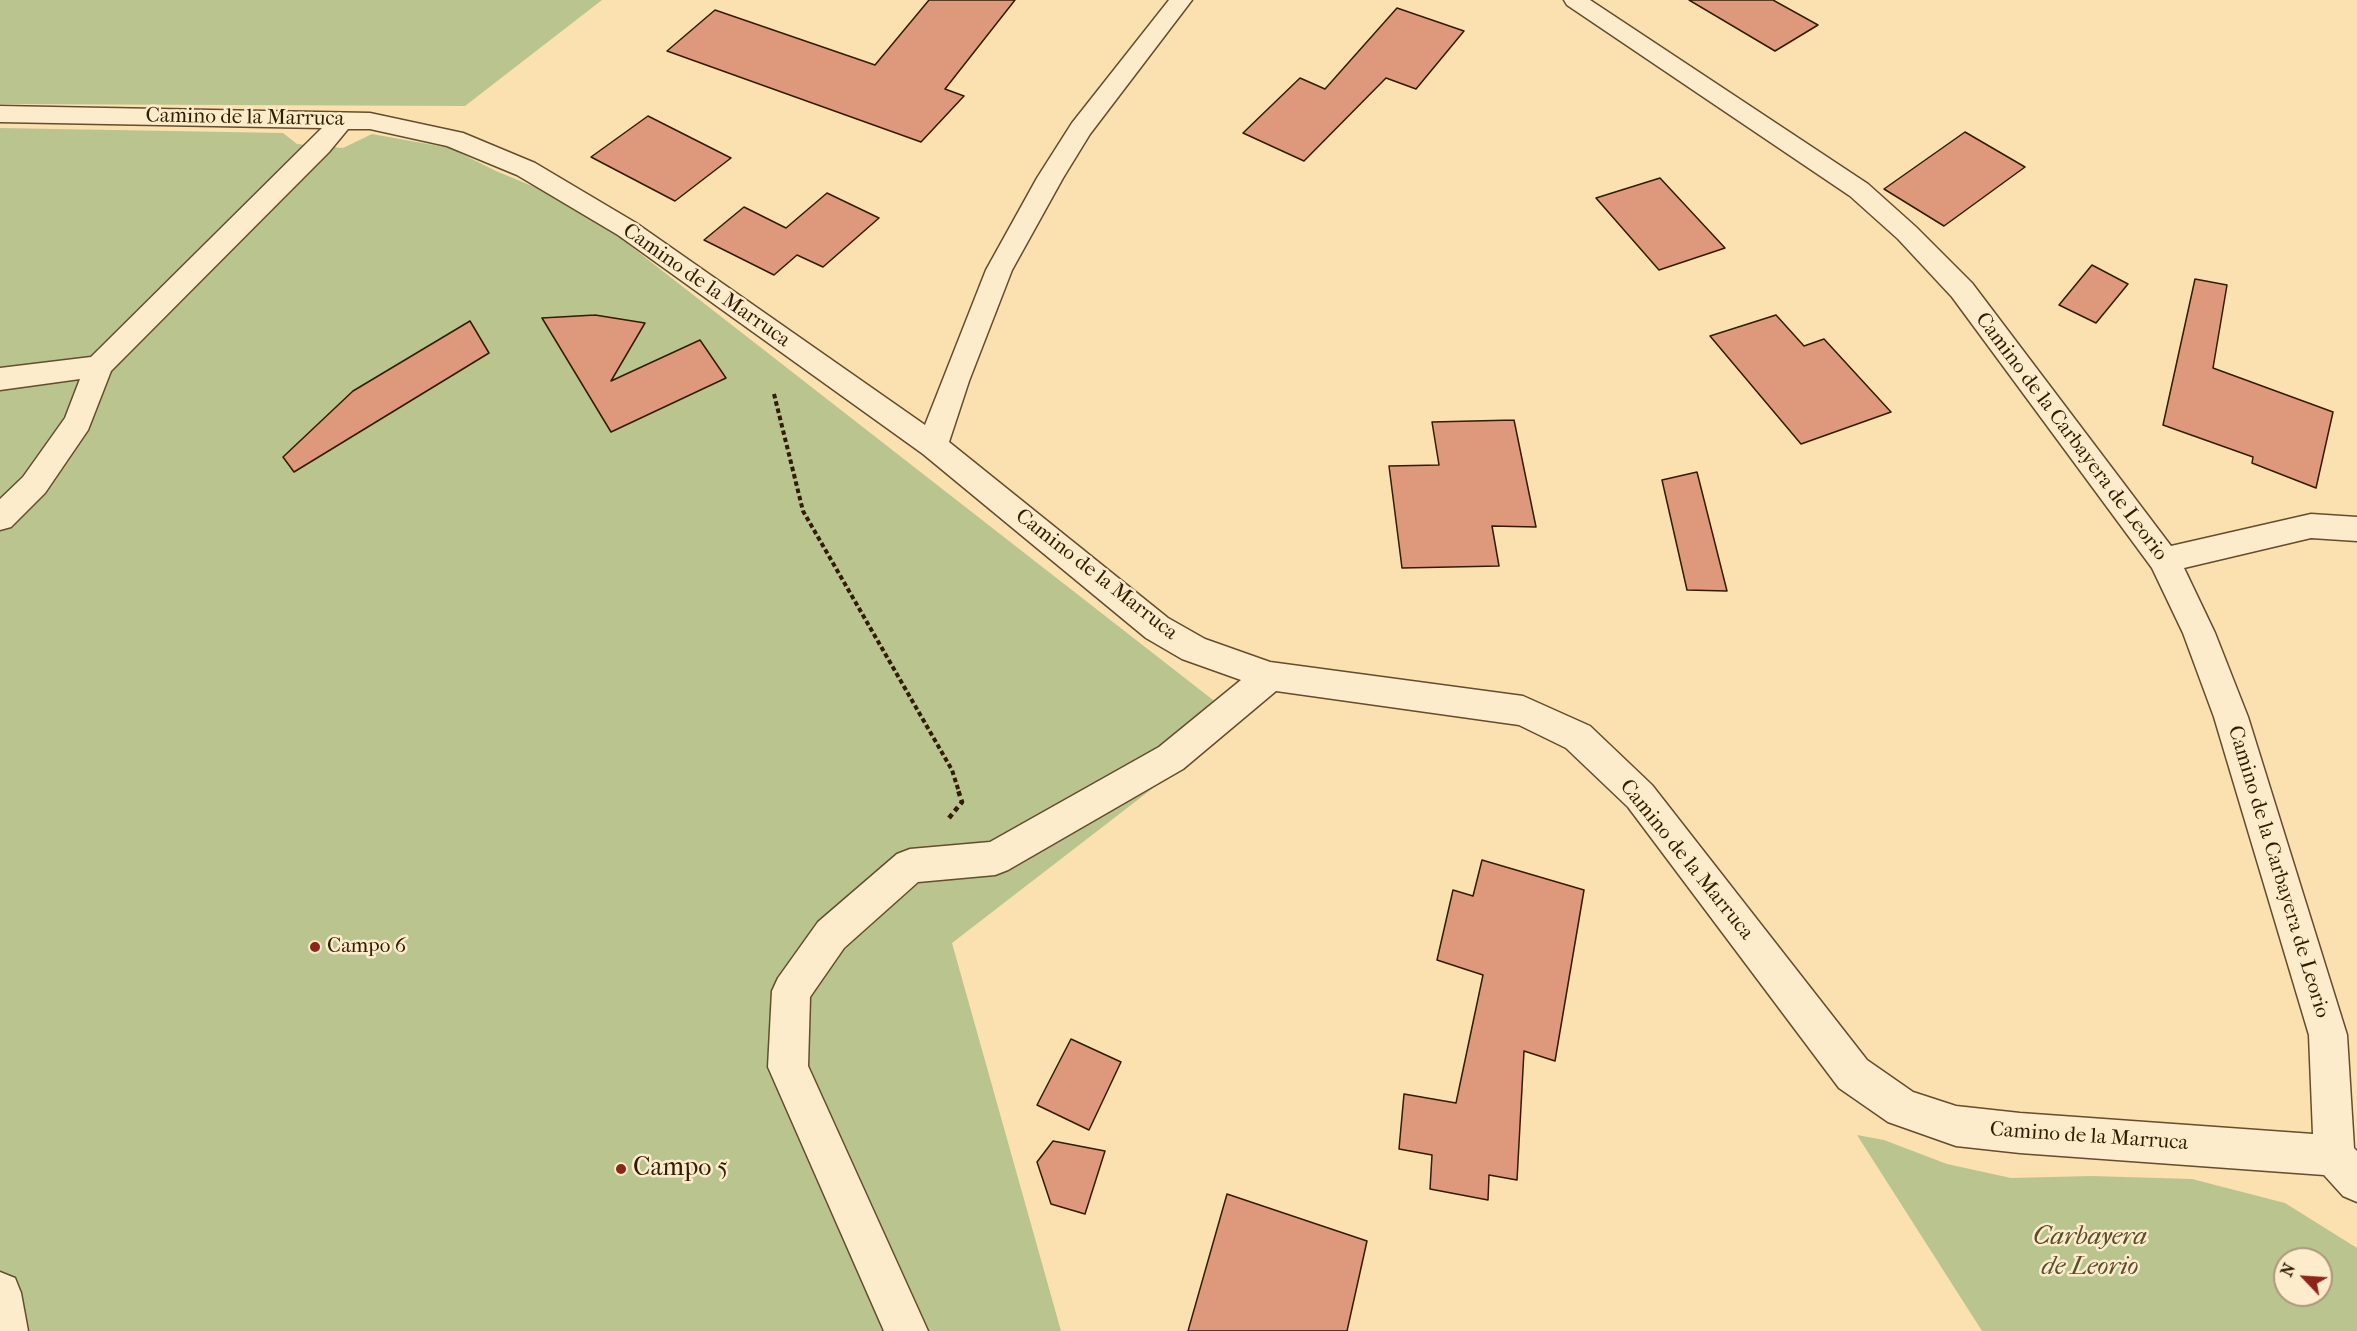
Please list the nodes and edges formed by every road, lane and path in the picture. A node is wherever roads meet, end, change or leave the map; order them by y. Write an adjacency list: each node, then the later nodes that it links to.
1 (1181, 0): 8 (street)
2 (1575, 0): 11 (street, Camino de la Carbayera de Leorio)
3 (0, 114): 4 (street, Camino de la Marruca)
4 (342, 120): 5 (street); 8 (street, Camino de la Marruca)
5 (99, 366): 6 (street); 9 (street)
6 (0, 379)
7 (774, 394): 13 (path)
8 (933, 446): 12 (street, Camino de la Marruca)
9 (0, 518)
10 (2357, 529): 11 (street)
11 (2164, 560): 14 (street, Camino de la Carbayera de Leorio)
12 (1270, 676): 13 (street); 14 (street, Camino de la Marruca)
13 (910, 866): 18 (street)
14 (2334, 1156): 15 (street)
15 (2357, 1182)
16 (0, 1293): 17 (street)
17 (6, 1331)
18 (906, 1331)

